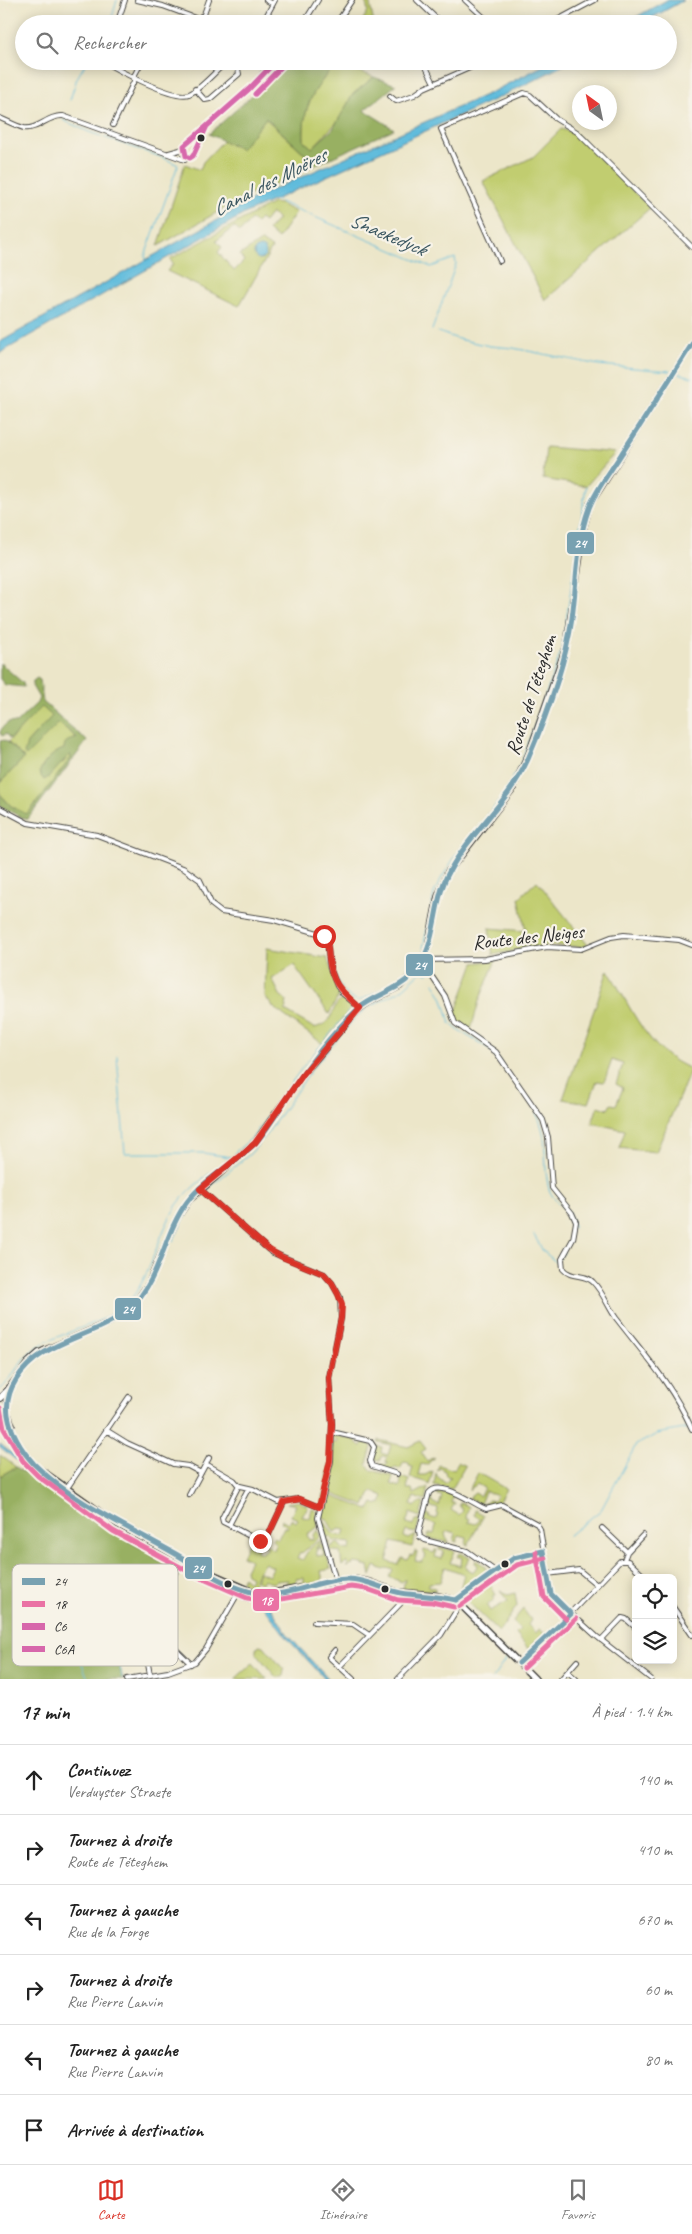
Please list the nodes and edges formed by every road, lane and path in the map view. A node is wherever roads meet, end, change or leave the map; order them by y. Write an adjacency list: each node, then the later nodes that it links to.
1 (125, 0): 11 (street)
2 (137, 0): 12 (street)
3 (209, 0): 13 (street)
4 (266, 0): 10 (street)
5 (318, 0): 15 (street)
6 (352, 0): 16 (street)
7 (417, 0): 17 (street)
8 (465, 0): 18 (street)
9 (595, 0): 19 (street)
10 (274, 2): 14 (street)
11 (120, 15)
12 (182, 15)
13 (204, 15)
14 (267, 15)
15 (309, 15)
16 (342, 15)
17 (433, 15)
18 (481, 15)
19 (567, 15)
20 (119, 70): 27 (street)
21 (138, 70): 27 (street)
22 (217, 70): 29 (street)
23 (238, 70): 29 (street)
24 (266, 70): 33 (street)
25 (428, 70): 28 (street)
26 (465, 70): 28 (street)
27 (134, 78): 29 (street); 32 (street)
28 (434, 83): 30 (street)
29 (195, 89)
30 (390, 96)
31 (0, 118): 35 (street)
32 (113, 125)
33 (207, 126): 34 (street); 36 (street)
34 (184, 146): 35 (street); 36 (street)
35 (165, 153): 36 (street)
36 (190, 158)
37 (692, 246): 38 (street)
38 (500, 262)
39 (692, 344): 42 (main road, Route de Téteghem)
40 (0, 808): 43 (street)
41 (692, 945): 42 (street, Route des Neiges)
42 (423, 961): 43 (main road, Route de Téteghem); 51 (street)
43 (360, 1008): 44 (main road, Route de Téteghem)
44 (200, 1189): 45 (main road, Route de Téteghem); 53 (street)
45 (16, 1379): 47 (main road, Route de Téteghem); 48 (main road, Route de Téteghem)
46 (129, 1397): 52 (street)
47 (0, 1398): 48 (main road)
48 (7, 1404): 49 (main road, Route de Téteghem)
49 (7, 1411): 50 (main road); 56 (street)
50 (0, 1417): 56 (street)
51 (691, 1426)
52 (106, 1430): 57 (street); 60 (street)
53 (332, 1432): 58 (street); 64 (street)
54 (209, 1458): 55 (street)
55 (206, 1464): 57 (street); 59 (street)
56 (37, 1466): 60 (street)
57 (201, 1473): 62 (street)
58 (397, 1474)
59 (240, 1486): 61 (street); 65 (street)
60 (66, 1488): 76 (street)
61 (248, 1489): 63 (street); 65 (street)
62 (190, 1495)
63 (284, 1502): 64 (street); 65 (street)
64 (319, 1507): 74 (street)
65 (229, 1525)
66 (602, 1528): 69 (street)
67 (643, 1535): 69 (street)
68 (544, 1551): 71 (street); 71 (street); 72 (street)
69 (628, 1552): 70 (street)
70 (624, 1560): 73 (street); 75 (street)
71 (495, 1571): 78 (street)
72 (547, 1574): 75 (street); 80 (street)
73 (642, 1574)
74 (336, 1581): 76 (street); 77 (street)
75 (597, 1585): 80 (street)
76 (241, 1589): 90 (street)
77 (405, 1593): 78 (street); 84 (street)
78 (459, 1602): 89 (street); 97 (street)
79 (677, 1613): 83 (street)
80 (571, 1614): 85 (street); 89 (street)
81 (314, 1622): 84 (street)
82 (632, 1624): 85 (street)
83 (692, 1635)
84 (368, 1636): 92 (street)
85 (601, 1640): 101 (street)
86 (335, 1650): 92 (street)
87 (178, 1651): 90 (street)
88 (578, 1661): 93 (street)
89 (519, 1663): 98 (street)
90 (191, 1664): 94 (street)
91 (148, 1666): 94 (street)
92 (339, 1667): 96 (street)
93 (568, 1672): 99 (street); 100 (street)
94 (150, 1675): 95 (street)
95 (127, 1679)
96 (353, 1679)
97 (398, 1679)
98 (535, 1679)
99 (561, 1679)
100 (576, 1679)
101 (651, 1679)

